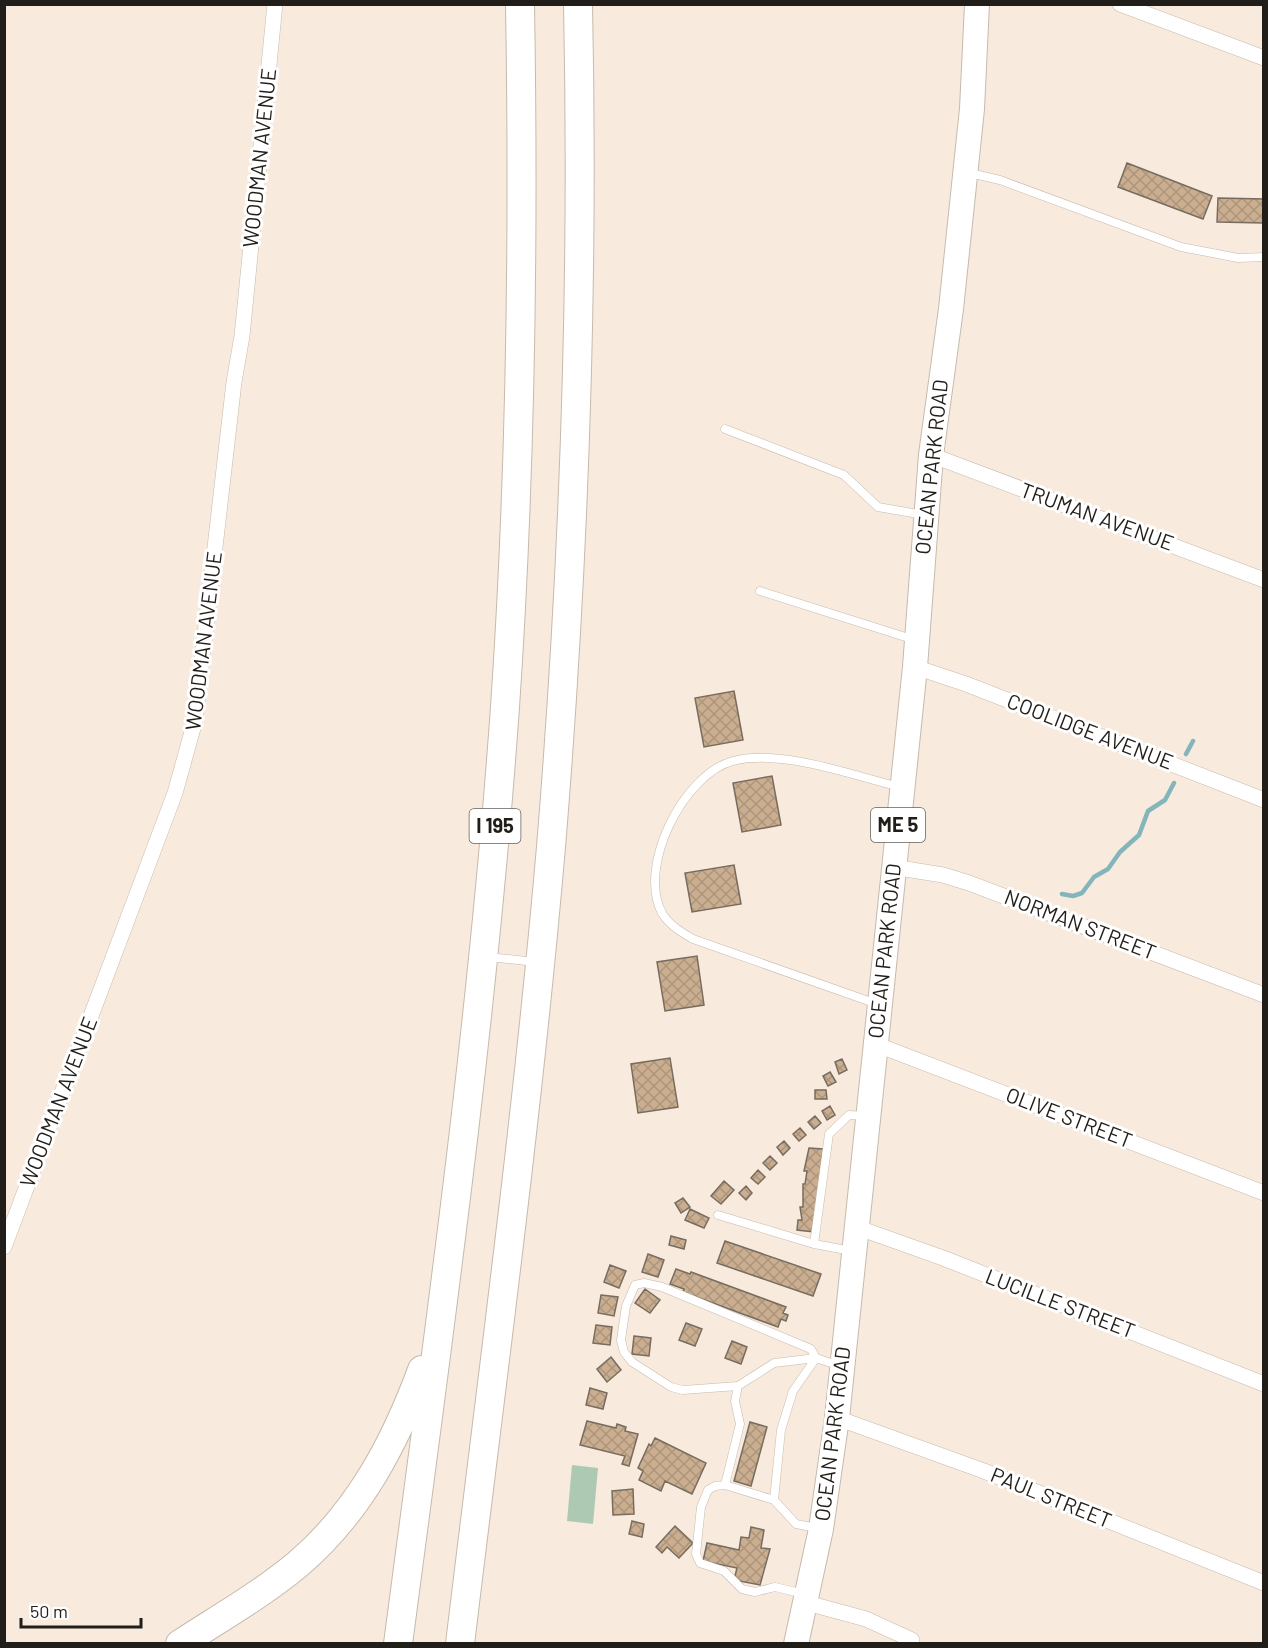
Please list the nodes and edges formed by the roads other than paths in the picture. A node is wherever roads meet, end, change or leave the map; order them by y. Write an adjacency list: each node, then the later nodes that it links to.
1 (275, 4): 29 (street, WOODMAN AVENUE)
2 (520, 4): 19 (highway, I 195)
3 (578, 4): 20 (highway, I 195)
4 (978, 4): 7 (main road, OCEAN PARK ROAD / ME 5)
5 (1120, 4): 6 (street)
6 (1263, 58)
7 (965, 172): 8 (lane); 10 (main road, OCEAN PARK ROAD / ME 5)
8 (1263, 257)
9 (724, 429): 11 (lane)
10 (930, 455): 11 (main road, OCEAN PARK ROAD / ME 5); 12 (street, TRUMAN AVENUE)
11 (926, 515): 14 (main road, OCEAN PARK ROAD / ME 5)
12 (1263, 580)
13 (760, 591): 14 (lane)
14 (917, 640): 15 (main road, OCEAN PARK ROAD / ME 5)
15 (915, 667): 16 (main road, OCEAN PARK ROAD / ME 5); 17 (street, COOLIDGE AVENUE)
16 (902, 787): 18 (main road, OCEAN PARK ROAD / ME 5); 22 (lane)
17 (1263, 800)
18 (893, 867): 21 (street, NORMAN STREET); 22 (main road, OCEAN PARK ROAD / ME 5)
19 (483, 956): 20 (lane); 31 (highway, I 195)
20 (540, 962): 45 (highway, I 195)
21 (1263, 995)
22 (879, 1004): 23 (main road, OCEAN PARK ROAD / ME 5)
23 (875, 1044): 24 (main road, OCEAN PARK ROAD / ME 5); 25 (street, OLIVE STREET)
24 (867, 1116): 27 (main road, OCEAN PARK ROAD / ME 5); 28 (lane)
25 (1263, 1193)
26 (718, 1215): 28 (lane)
27 (856, 1227): 30 (main road, OCEAN PARK ROAD / ME 5); 34 (street, LUCILLE STREET)
28 (814, 1244): 30 (lane)
29 (4, 1247)
30 (854, 1251): 33 (main road, OCEAN PARK ROAD / ME 5)
31 (440, 1323): 43 (highway); 44 (highway, I 195)
32 (816, 1358): 33 (lane); 35 (lane); 35 (lane); 38 (lane)
33 (842, 1366): 36 (main road, OCEAN PARK ROAD / ME 5)
34 (1263, 1384)
35 (738, 1386): 37 (lane)
36 (837, 1418): 39 (main road, OCEAN PARK ROAD / ME 5); 40 (street, PAUL STREET)
37 (725, 1485): 38 (lane); 41 (lane)
38 (774, 1500): 39 (lane)
39 (821, 1529): 41 (main road, OCEAN PARK ROAD / ME 5)
40 (1263, 1583)
41 (807, 1599): 42 (street); 46 (main road, OCEAN PARK ROAD / ME 5)
42 (912, 1640)
43 (180, 1644)
44 (398, 1644)
45 (460, 1644)
46 (796, 1644)

